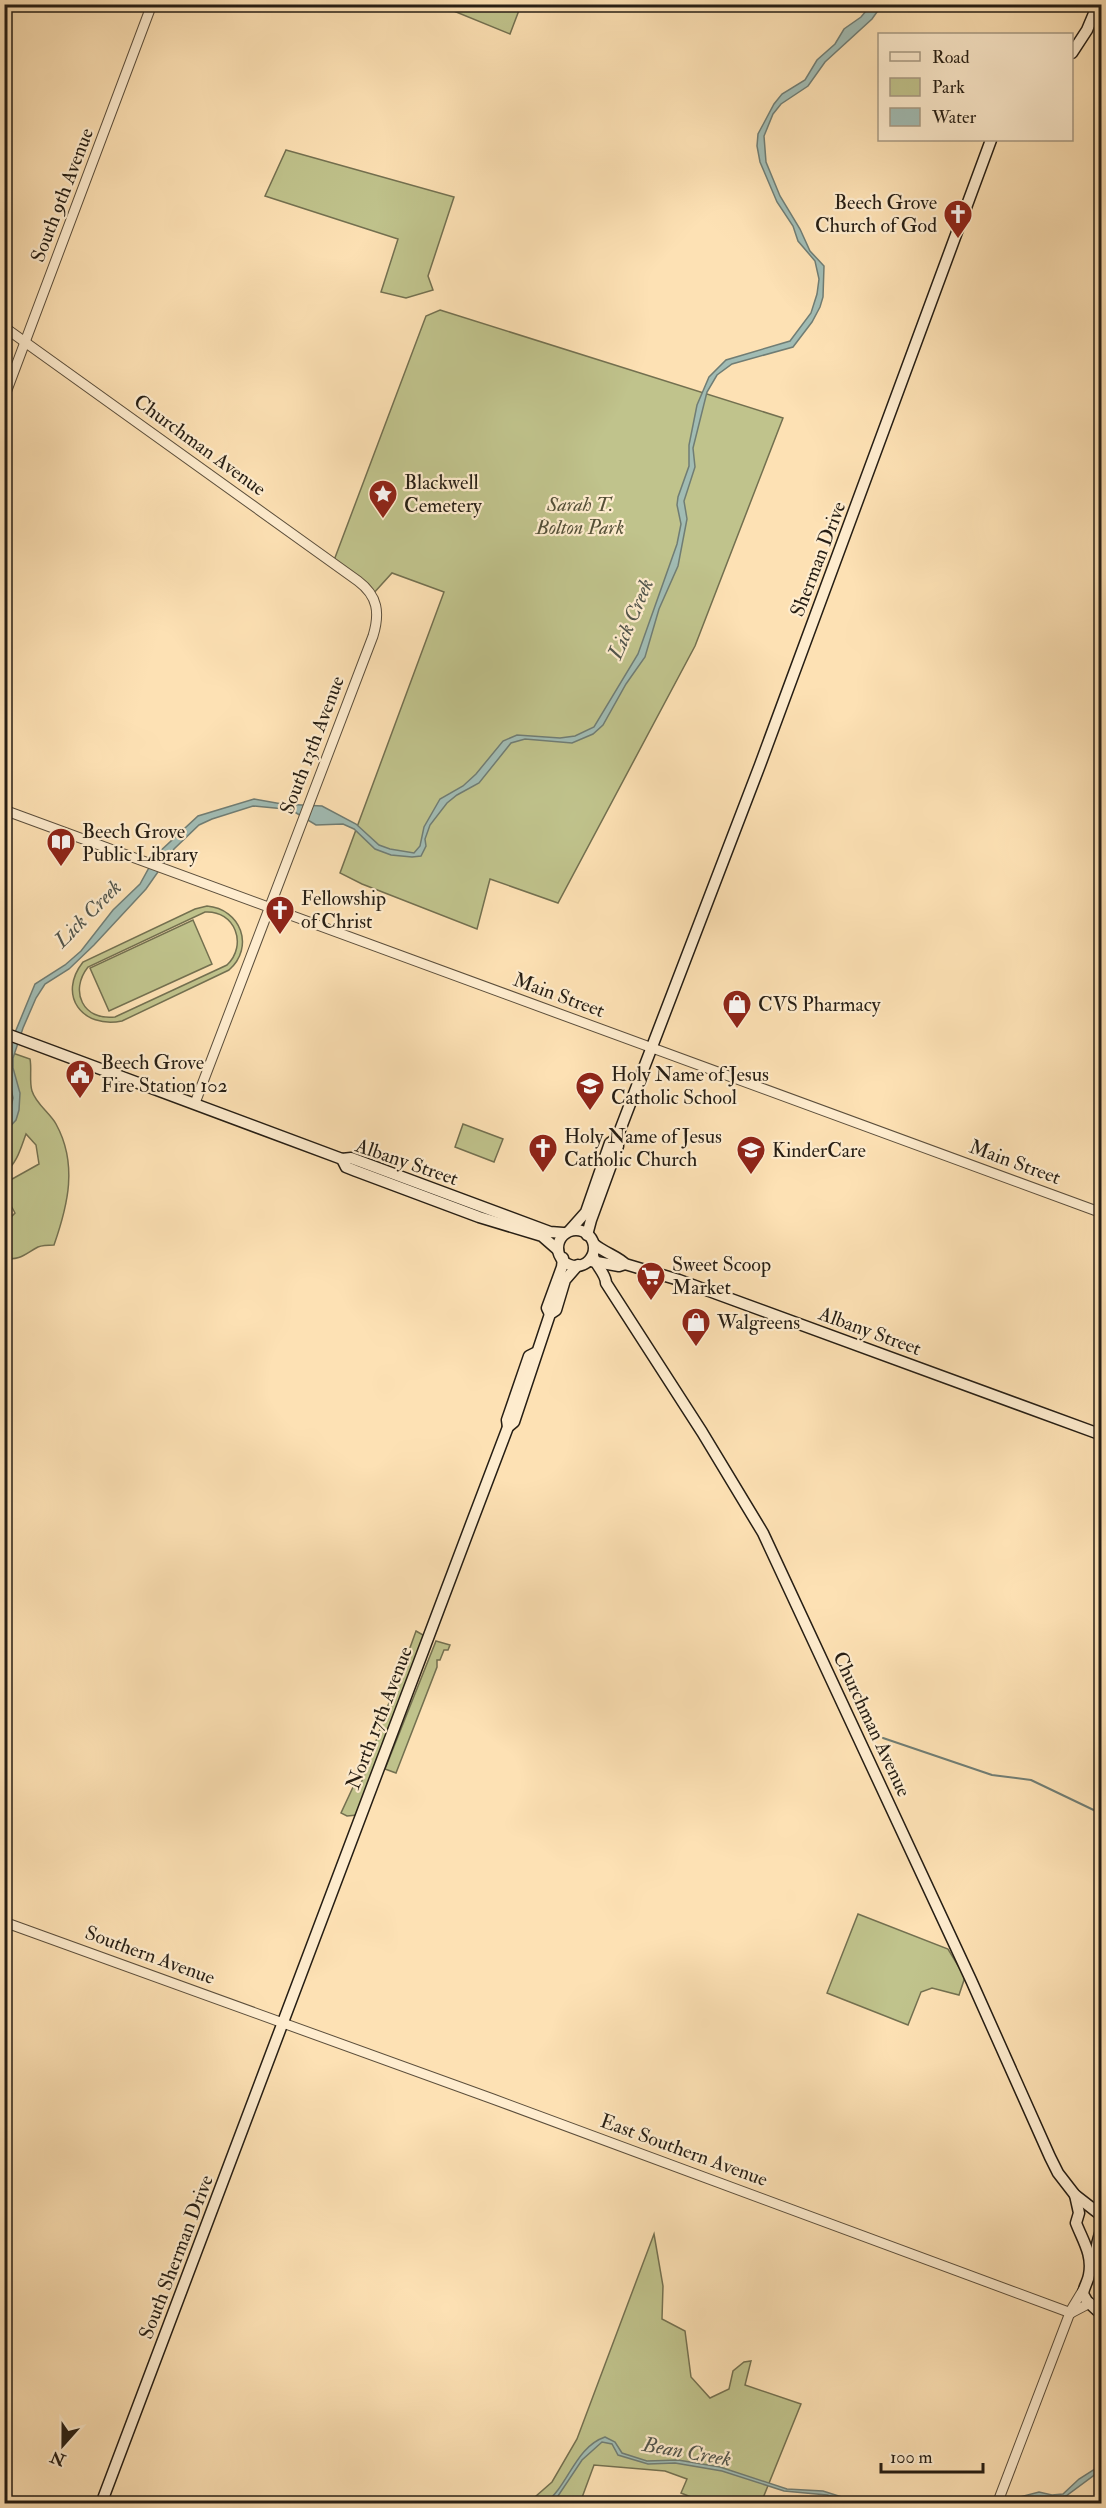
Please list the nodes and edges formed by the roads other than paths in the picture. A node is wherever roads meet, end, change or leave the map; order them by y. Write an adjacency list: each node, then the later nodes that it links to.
1 (152, 4): 6 (street, South 9th Avenue)
2 (1098, 4): 3 (main road)
3 (1073, 49)
4 (991, 141): 12 (main road, Sherman Drive)
5 (4, 327): 6 (street, Churchman Avenue)
6 (26, 342): 7 (street, South 9th Avenue); 8 (street, Churchman Avenue)
7 (4, 398)
8 (372, 595): 10 (street, South 13th Avenue)
9 (4, 810): 10 (street, Main Street)
10 (270, 908): 12 (street, Main Street); 13 (street, South 13th Avenue)
11 (4, 1033): 13 (main road, Albany Street)
12 (653, 1049): 14 (main road); 16 (street, Main Street)
13 (195, 1103): 15 (main road, Albany Street)
14 (617, 1138): 17 (main road); 18 (main road)
15 (342, 1159): 17 (main road, Albany Street); 19 (main road, Albany Street)
16 (1101, 1213)
17 (567, 1232): 18 (main road, Albany Street); 19 (main road, North 17th Avenue)
18 (591, 1240): 20 (main road); 21 (main road, Albany Street)
19 (560, 1254): 20 (main road, Albany Street); 23 (main road, North 17th Avenue)
20 (588, 1262): 21 (main road, Albany Street); 22 (main road, Churchman Avenue); 23 (main road, North 17th Avenue)
21 (627, 1264): 22 (main road); 24 (main road, Albany Street)
22 (608, 1285): 27 (main road, Churchman Avenue)
23 (550, 1314): 26 (main road, North 17th Avenue)
24 (1101, 1435)
25 (4, 1922): 26 (street, Southern Avenue)
26 (283, 2022): 34 (street, East Southern Avenue); 36 (main road, South Sherman Drive)
27 (1075, 2195): 28 (main road, Churchman Avenue); 29 (main road, Churchman Avenue)
28 (1098, 2213): 29 (main road, Churchman Avenue)
29 (1078, 2217): 32 (main road, Churchman Avenue)
30 (1101, 2228): 31 (main road)
31 (1101, 2279): 32 (main road)
32 (1085, 2286): 33 (main road, Churchman Avenue); 34 (street)
33 (1094, 2304): 34 (street); 35 (main road, Churchman Avenue)
34 (1071, 2313): 37 (street)
35 (1101, 2314)
36 (101, 2504)
37 (997, 2504)

